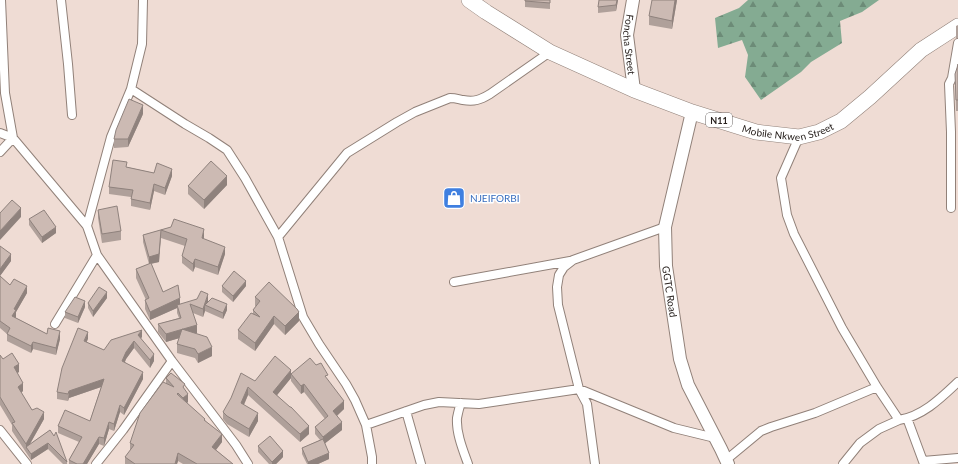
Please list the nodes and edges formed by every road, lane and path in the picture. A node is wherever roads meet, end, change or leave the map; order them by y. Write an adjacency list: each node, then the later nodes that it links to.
1 (2, 0): 16 (street)
2 (60, 0): 13 (street)
3 (143, 0): 10 (street)
4 (469, 0): 6 (highway, Mobile Nkwen Street / N11)
5 (633, 0): 11 (street, Foncha Street)
6 (485, 6): 9 (highway, Mobile Nkwen Street / N11)
7 (958, 26): 15 (highway, Mobile Nkwen Street / N11)
8 (958, 43): 18 (street)
9 (550, 52): 11 (highway, Mobile Nkwen Street / N11); 21 (street)
10 (132, 89): 19 (street); 21 (street)
11 (634, 90): 12 (highway, Mobile Nkwen Street / N11)
12 (692, 112): 15 (highway, Mobile Nkwen Street / N11); 20 (street, GGTC Road)
13 (72, 115)
14 (0, 134): 16 (street)
15 (799, 137): 28 (street)
16 (13, 138): 17 (street); 19 (street)
17 (0, 152)
18 (951, 208)
19 (87, 226): 22 (street)
20 (665, 227): 23 (street); 35 (street, GGTC Road)
21 (278, 237): 33 (street)
22 (97, 255): 25 (street); 26 (street)
23 (573, 260): 24 (street); 29 (street)
24 (454, 282)
25 (55, 324)
26 (172, 361): 40 (street); 41 (street)
27 (958, 382): 32 (street)
28 (877, 386): 32 (street); 37 (street)
29 (579, 389): 30 (street); 35 (street); 45 (street)
30 (460, 403): 31 (street); 44 (street)
31 (406, 411): 33 (street); 43 (street)
32 (903, 419): 38 (street); 46 (street)
33 (366, 425): 42 (street)
34 (1, 433): 39 (street)
35 (715, 438): 37 (street, GGTC Road)
36 (958, 458): 38 (street)
37 (727, 462)
38 (924, 462)
39 (27, 464)
40 (96, 464)
41 (248, 464)
42 (372, 464)
43 (420, 464)
44 (468, 464)
45 (595, 464)
46 (843, 464)

